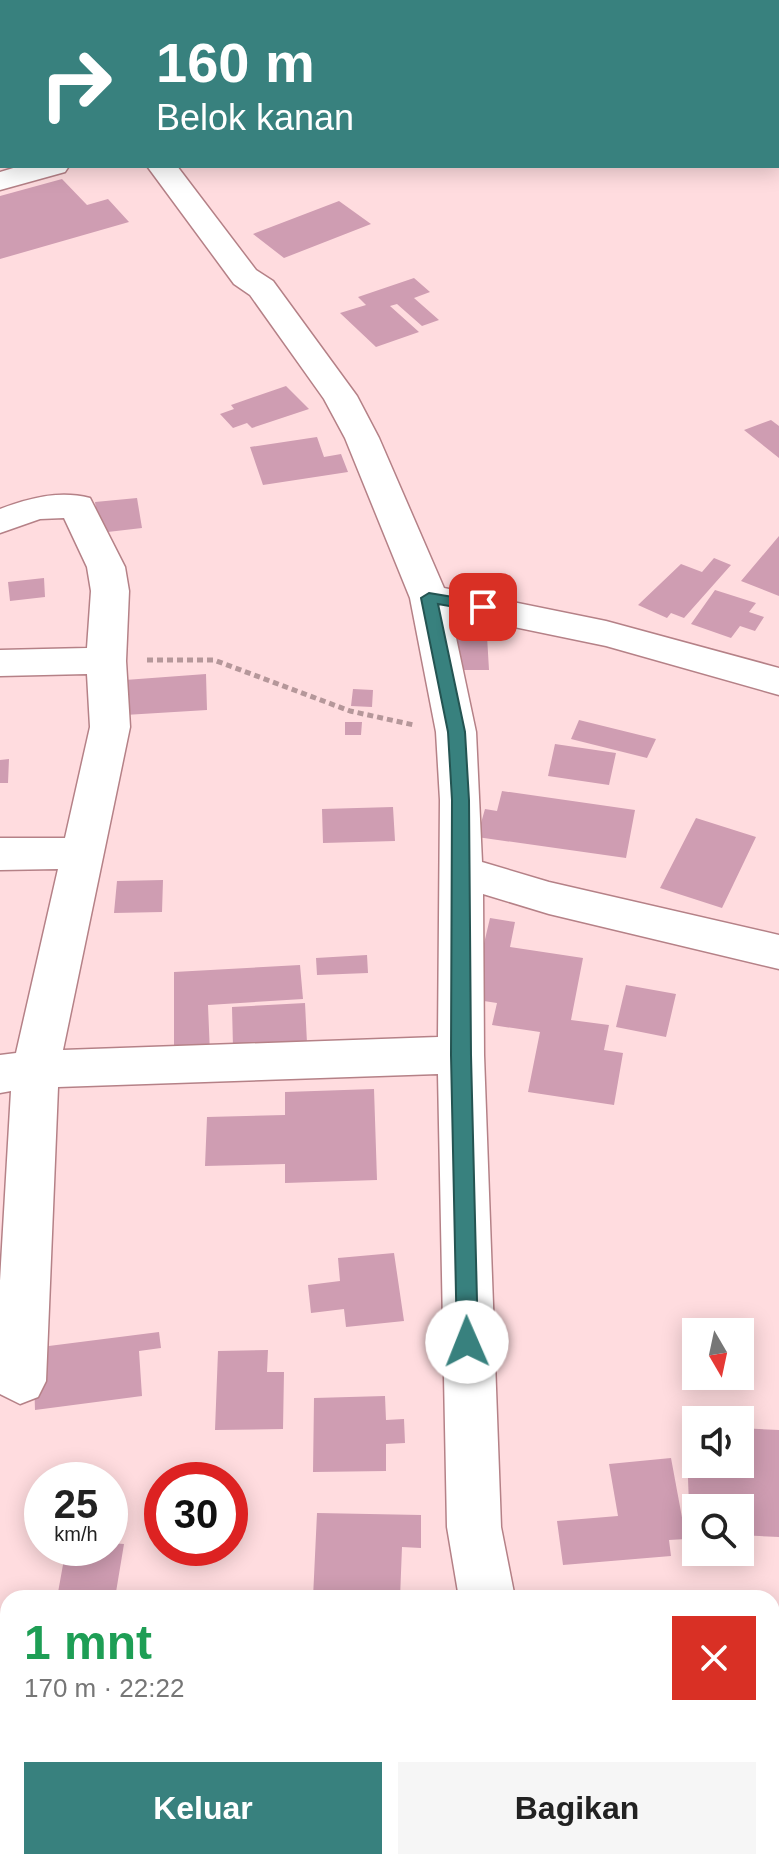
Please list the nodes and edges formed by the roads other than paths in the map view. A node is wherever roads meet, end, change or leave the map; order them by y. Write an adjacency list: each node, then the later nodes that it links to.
1 (47, 168): 3 (street)
2 (163, 168): 5 (street)
3 (0, 181)
4 (0, 522): 6 (street)
5 (429, 598): 8 (street); 11 (street)
6 (106, 661): 7 (street); 9 (street)
7 (0, 663)
8 (779, 682)
9 (82, 853): 10 (street); 14 (street)
10 (0, 854)
11 (461, 872): 12 (street); 13 (street)
12 (779, 952)
13 (461, 1055): 14 (street); 16 (street)
14 (18, 1072): 15 (street)
15 (20, 1381)
16 (486, 1590)

